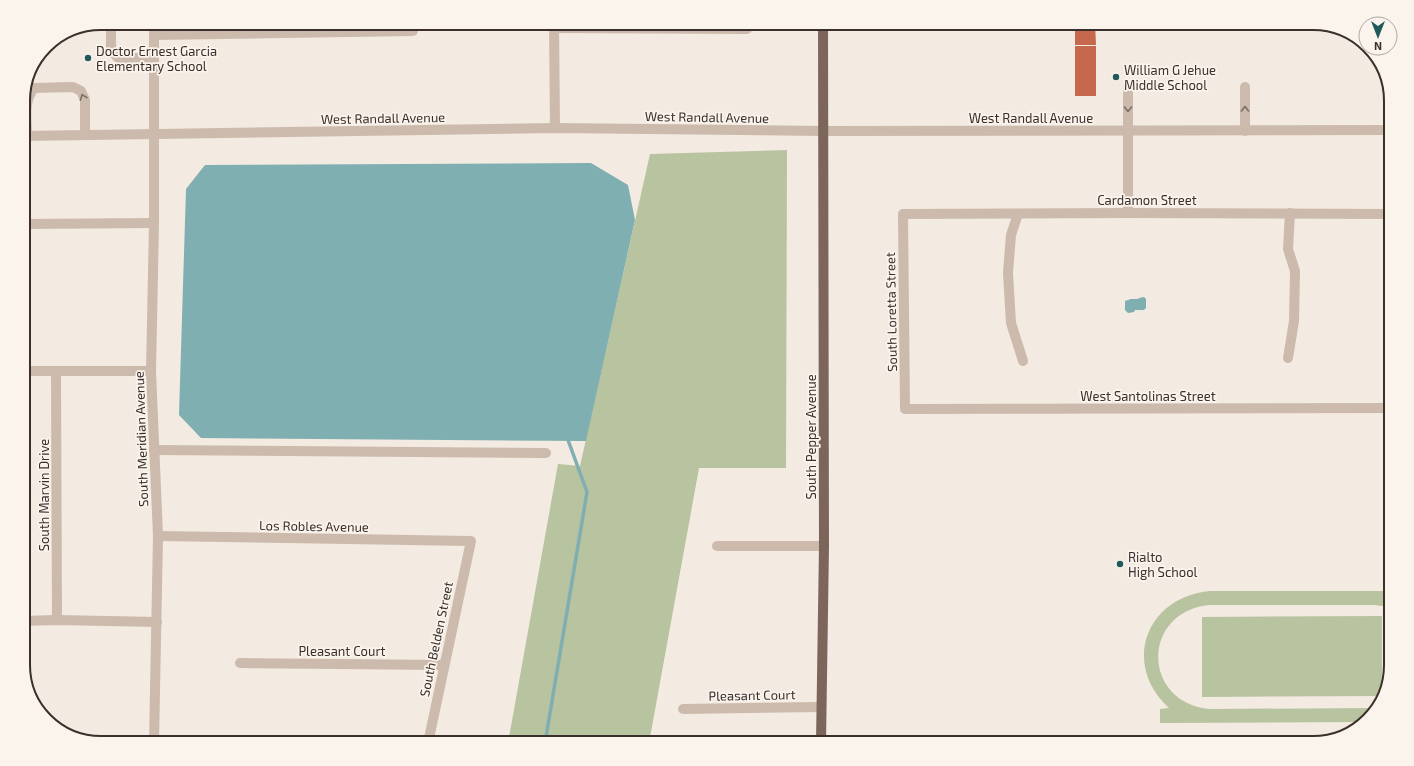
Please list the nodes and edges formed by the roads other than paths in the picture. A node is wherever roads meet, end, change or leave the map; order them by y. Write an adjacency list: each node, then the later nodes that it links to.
1 (111, 30): 7 (street)
2 (154, 30): 6 (street, South Meridian Avenue)
3 (554, 30): 11 (street)
4 (823, 30): 13 (main road, South Pepper Avenue)
5 (413, 31): 6 (street)
6 (154, 34): 7 (street, South Meridian Avenue)
7 (154, 58): 17 (street, South Meridian Avenue)
8 (1128, 87): 14 (street, one-way to 14)
9 (1245, 87): 15 (street, one-way to 9)
10 (31, 93): 16 (street, one-way to 10)
11 (555, 128): 13 (street, West Randall Avenue); 17 (street, West Randall Avenue)
12 (1384, 130): 15 (street, West Randall Avenue)
13 (823, 131): 14 (street, West Randall Avenue); 38 (main road, South Pepper Avenue)
14 (1128, 131): 15 (street, West Randall Avenue); 19 (street)
15 (1245, 131)
16 (85, 135): 17 (street, West Randall Avenue); 18 (street, West Randall Avenue)
17 (154, 135): 24 (street, South Meridian Avenue)
18 (30, 136)
19 (1128, 213): 20 (street, Cardamon Street); 22 (street, Cardamon Street)
20 (1290, 213): 23 (street, Cardamon Street); 26 (street)
21 (903, 214): 22 (street, Cardamon Street); 32 (street, South Loretta Street)
22 (1018, 214): 27 (street)
23 (1384, 214)
24 (154, 223): 25 (street); 28 (street, South Meridian Avenue)
25 (30, 224)
26 (1288, 358)
27 (1023, 361)
28 (151, 370): 30 (street); 33 (street, South Meridian Avenue)
29 (30, 371): 30 (street)
30 (56, 371): 39 (street, South Marvin Drive)
31 (1384, 408): 32 (street, West Santolinas Street)
32 (905, 409)
33 (154, 450): 34 (street); 35 (street, South Meridian Avenue)
34 (546, 453)
35 (158, 536): 36 (street, Los Robles Avenue); 41 (street, South Meridian Avenue)
36 (470, 541): 43 (street, South Belden Street)
37 (717, 546): 38 (street)
38 (824, 546): 44 (main road, South Pepper Avenue)
39 (57, 620): 40 (street); 41 (street)
40 (30, 621)
41 (157, 622): 46 (street, South Meridian Avenue)
42 (240, 663): 43 (street, Pleasant Court)
43 (444, 665): 47 (street, South Belden Street)
44 (821, 707): 45 (street, Pleasant Court); 48 (main road, South Pepper Avenue)
45 (683, 708)
46 (154, 736)
47 (429, 736)
48 (821, 736)

